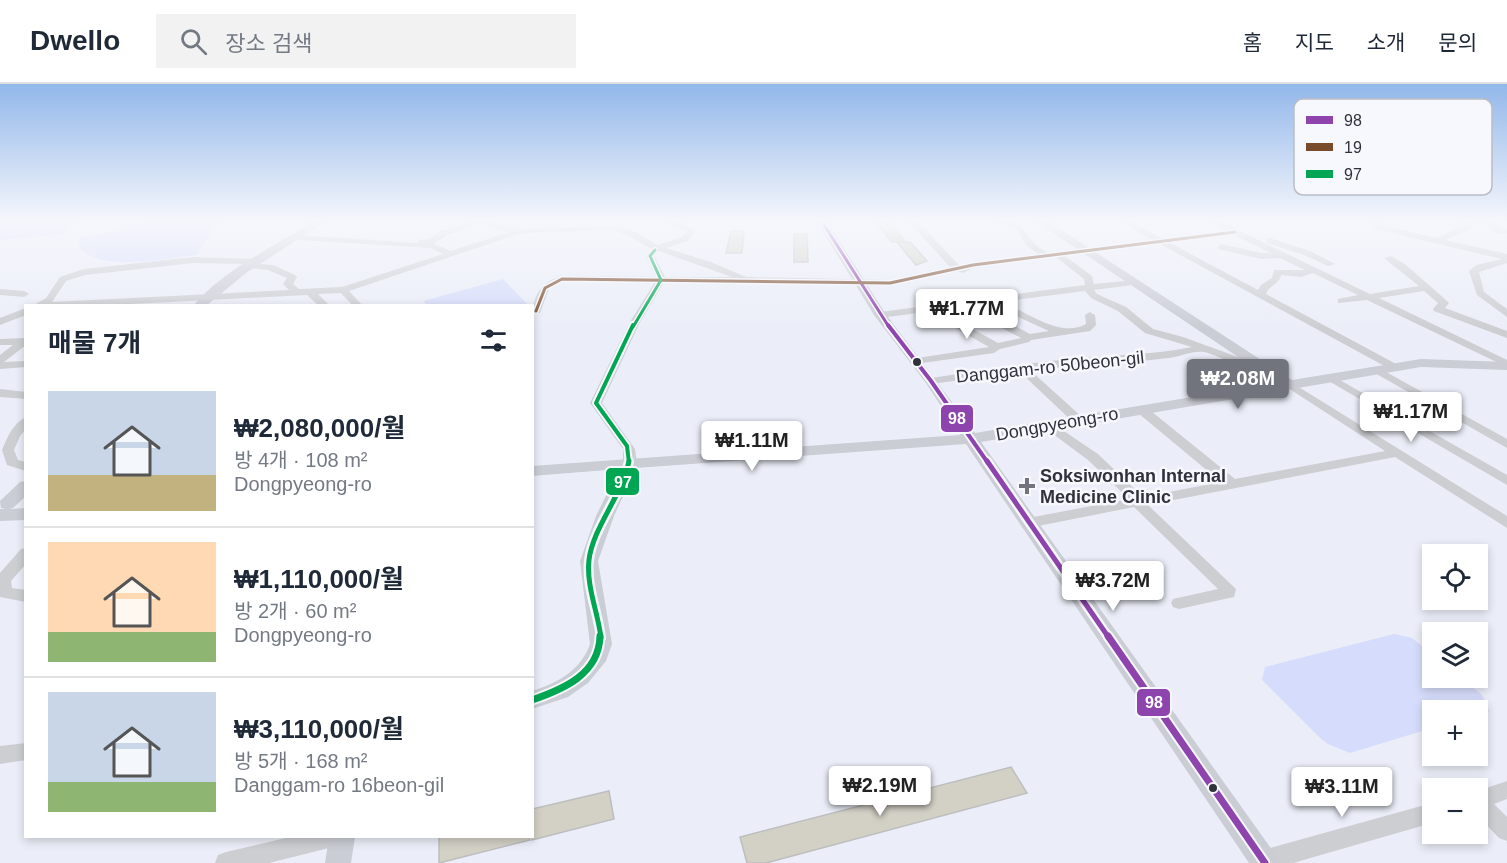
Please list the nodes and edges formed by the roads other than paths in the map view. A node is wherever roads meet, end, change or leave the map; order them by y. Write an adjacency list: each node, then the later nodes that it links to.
1 (267, 256): 15 (main road)
2 (444, 256): 26 (street)
3 (650, 256): 20 (street)
4 (684, 256): 22 (street)
5 (843, 256): 21 (main road)
6 (945, 256): 17 (street)
7 (1037, 256): 17 (street)
8 (1061, 256): 24 (street)
9 (1092, 256): 23 (main road)
10 (1188, 256): 32 (street)
11 (1285, 256): 18 (street)
12 (1313, 256): 16 (street)
13 (1388, 258): 25 (street)
14 (1507, 259): 44 (street)
15 (255, 264): 29 (street); 31 (main road); 35 (street)
16 (1330, 264)
17 (956, 268): 19 (street); 21 (street)
18 (1314, 270): 32 (street); 33 (street)
19 (980, 272)
20 (661, 280): 22 (street); 42 (street); 78 (street)
21 (858, 281): 22 (street); 45 (main road)
22 (750, 282)
23 (1132, 282): 24 (street); 60 (main road)
24 (1087, 288): 40 (street); 56 (street)
25 (1424, 288): 33 (street); 50 (street)
26 (343, 290): 27 (street); 39 (street)
27 (309, 291): 29 (street); 38 (street)
28 (0, 292): 30 (street)
29 (296, 292): 31 (street)
30 (24, 294)
31 (208, 296): 36 (street); 37 (main road)
32 (1261, 296): 63 (street)
33 (1369, 297): 34 (street); 61 (street)
34 (1341, 301)
35 (41, 304)
36 (71, 304)
37 (201, 304)
38 (321, 304)
39 (356, 304)
40 (965, 304): 45 (street); 51 (street)
41 (1009, 309): 49 (street)
42 (536, 311)
43 (24, 312): 47 (street)
44 (1507, 314)
45 (880, 315): 58 (main road)
46 (1090, 315): 49 (street)
47 (0, 322)
48 (954, 323): 55 (street)
49 (1062, 333): 51 (street)
50 (1507, 336)
51 (1028, 338): 55 (street)
52 (24, 341): 53 (street)
53 (0, 342)
54 (24, 342): 57 (street)
55 (996, 346): 58 (street)
56 (1205, 348): 60 (street); 64 (street, Danggam-ro 50beon-gil)
57 (0, 360)
58 (915, 361): 67 (main road)
59 (24, 364): 62 (street)
60 (1259, 365): 68 (main road)
61 (1507, 365): 63 (main road, Dongpyeong-ro)
62 (0, 366)
63 (1394, 367): 65 (main road, Dongpyeong-ro)
64 (1022, 368): 67 (street, Danggam-ro 50beon-gil); 72 (street)
65 (1377, 370): 66 (main road, Dongpyeong-ro); 76 (street)
66 (1331, 378): 68 (main road, Dongpyeong-ro); 81 (street)
67 (931, 381): 75 (main road)
68 (1289, 384): 71 (main road, Dongpyeong-ro); 77 (street)
69 (0, 393): 70 (street)
70 (24, 396)
71 (1142, 410): 72 (main road, Dongpyeong-ro); 82 (street)
72 (1078, 420): 74 (main road, Dongpyeong-ro)
73 (24, 424): 79 (street)
74 (1049, 425): 75 (main road, Dongpyeong-ro); 84 (street)
75 (969, 439): 78 (main road, Dongpyeong-ro); 88 (main road)
76 (1507, 444)
77 (1396, 453): 82 (street); 89 (street)
78 (630, 464): 80 (main road, Dongpyeong-ro); 94 (main road)
79 (24, 466)
80 (534, 471)
81 (1507, 481)
82 (1232, 484): 84 (street)
83 (24, 488): 86 (main road)
84 (1138, 502): 88 (street); 93 (street)
85 (24, 503): 86 (main road)
86 (2, 508): 87 (main road)
87 (24, 514)
88 (1028, 523): 104 (main road)
89 (1507, 523)
90 (24, 555): 91 (street)
91 (1, 579): 92 (street)
92 (24, 596)
93 (1179, 603)
94 (534, 699)
95 (24, 750): 96 (street)
96 (0, 755)
97 (1507, 790): 98 (street)
98 (1488, 798)
99 (1488, 812): 101 (street)
100 (1422, 816): 104 (street)
101 (1507, 831)
102 (329, 838): 105 (street)
103 (342, 838): 106 (main road)
104 (1264, 862)
105 (226, 863)
106 (338, 863)

